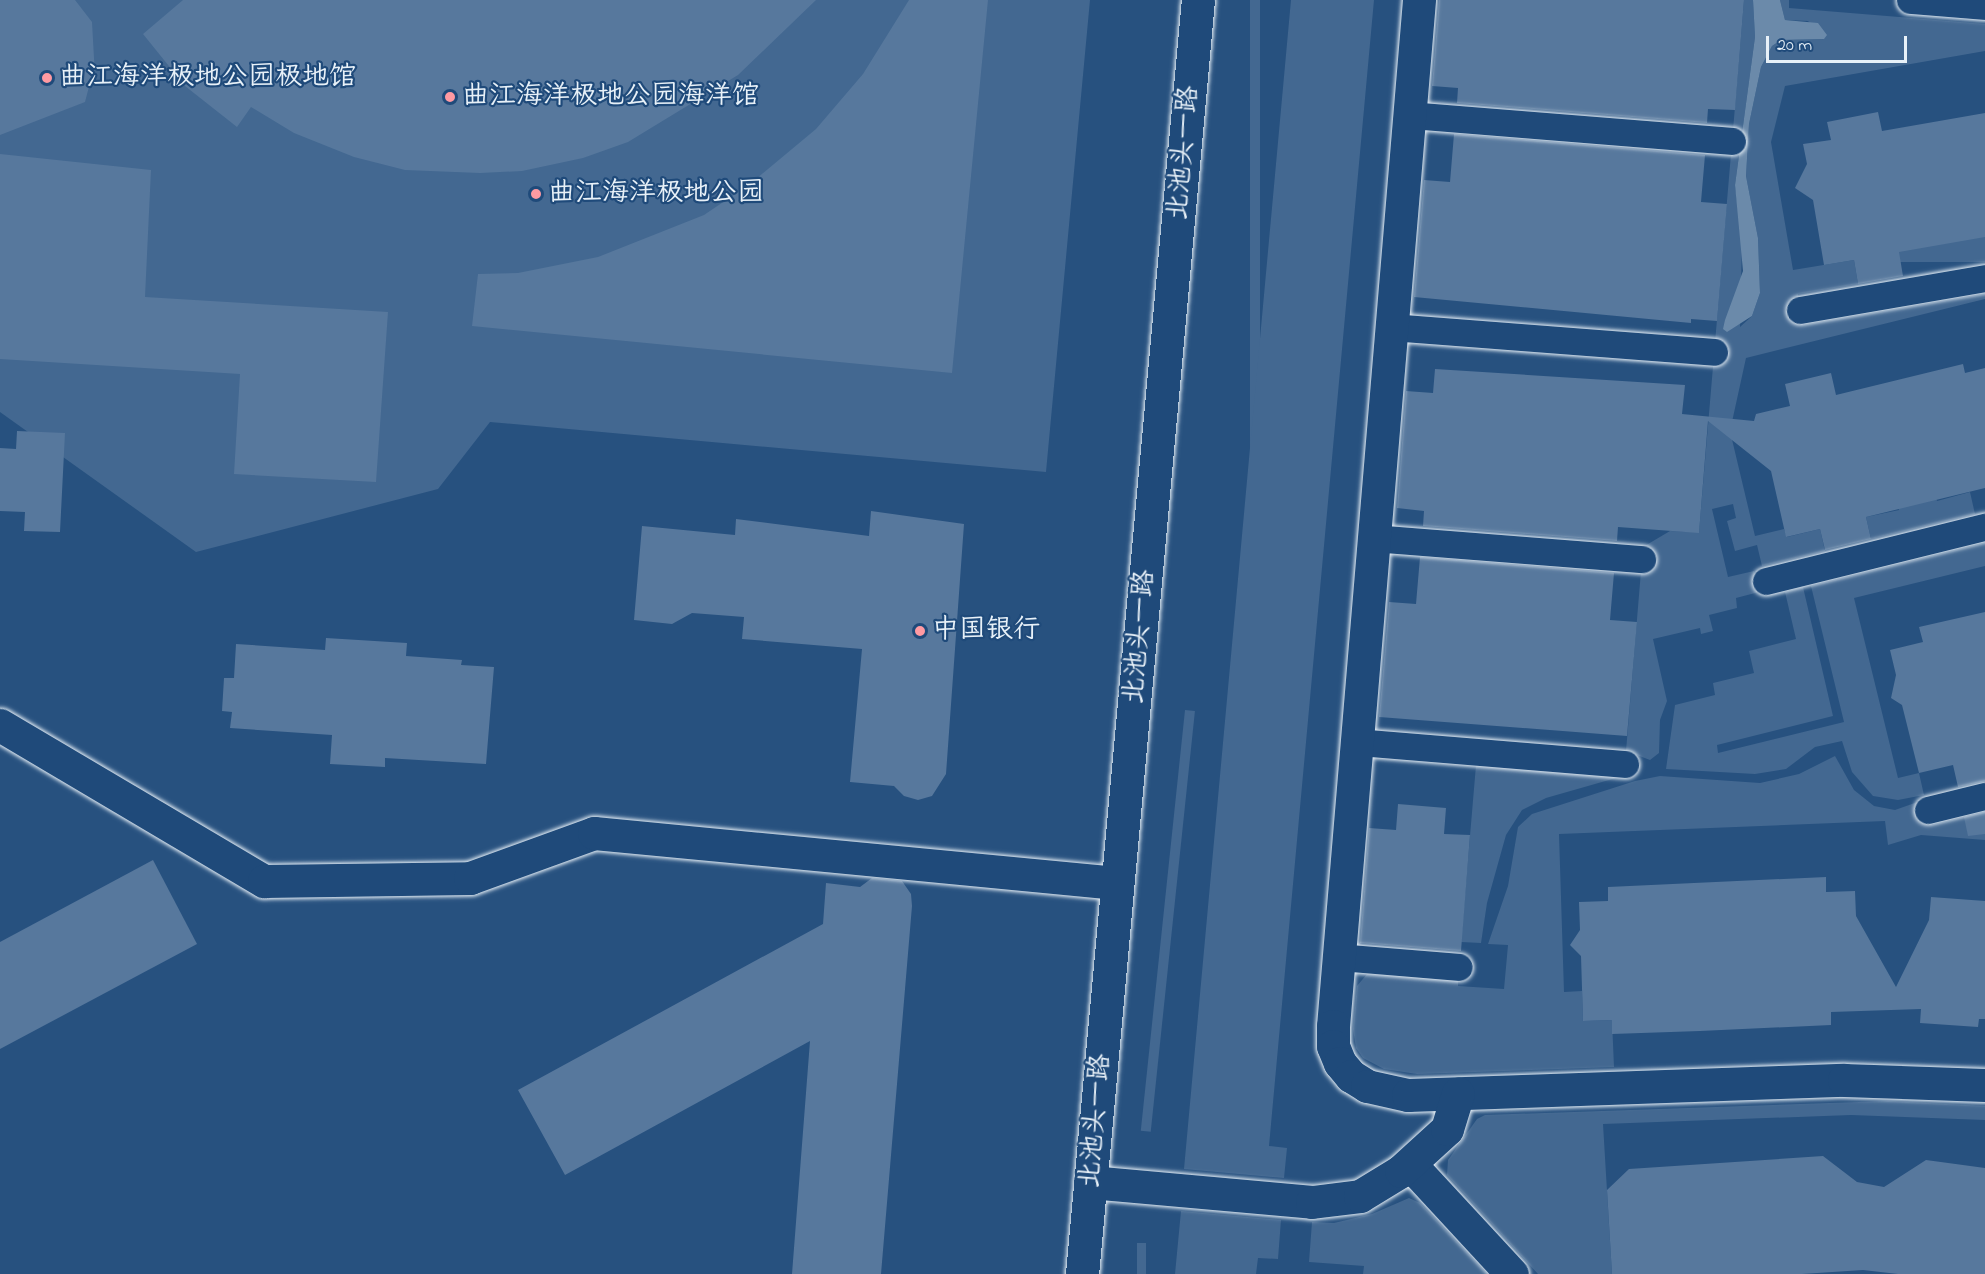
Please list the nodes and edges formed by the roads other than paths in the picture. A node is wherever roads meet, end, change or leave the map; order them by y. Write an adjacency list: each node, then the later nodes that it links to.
1 (1198, 0): 20 (street, 北池头一路)
2 (1419, 0): 5 (street)
3 (1910, 0): 4 (lane)
4 (1985, 6)
5 (1409, 115): 6 (lane); 9 (street)
6 (1732, 141)
7 (1985, 278): 8 (lane)
8 (1800, 310)
9 (1391, 327): 10 (lane); 12 (street)
10 (1714, 352)
11 (1985, 528): 14 (lane)
12 (1373, 538): 13 (lane); 16 (street)
13 (1642, 559)
14 (1766, 581)
15 (0, 724): 20 (street)
16 (1357, 742): 17 (lane); 21 (street)
17 (1625, 764)
18 (1985, 796): 19 (lane)
19 (1928, 810)
20 (1117, 883): 26 (street, 北池头一路)
21 (1338, 957): 22 (lane); 24 (street)
22 (1459, 967)
23 (1985, 1085): 24 (street)
24 (1458, 1094): 25 (street)
25 (1410, 1164): 26 (street); 28 (street)
26 (1090, 1182): 27 (street, 北池头一路)
27 (1082, 1274)
28 (1512, 1274)

